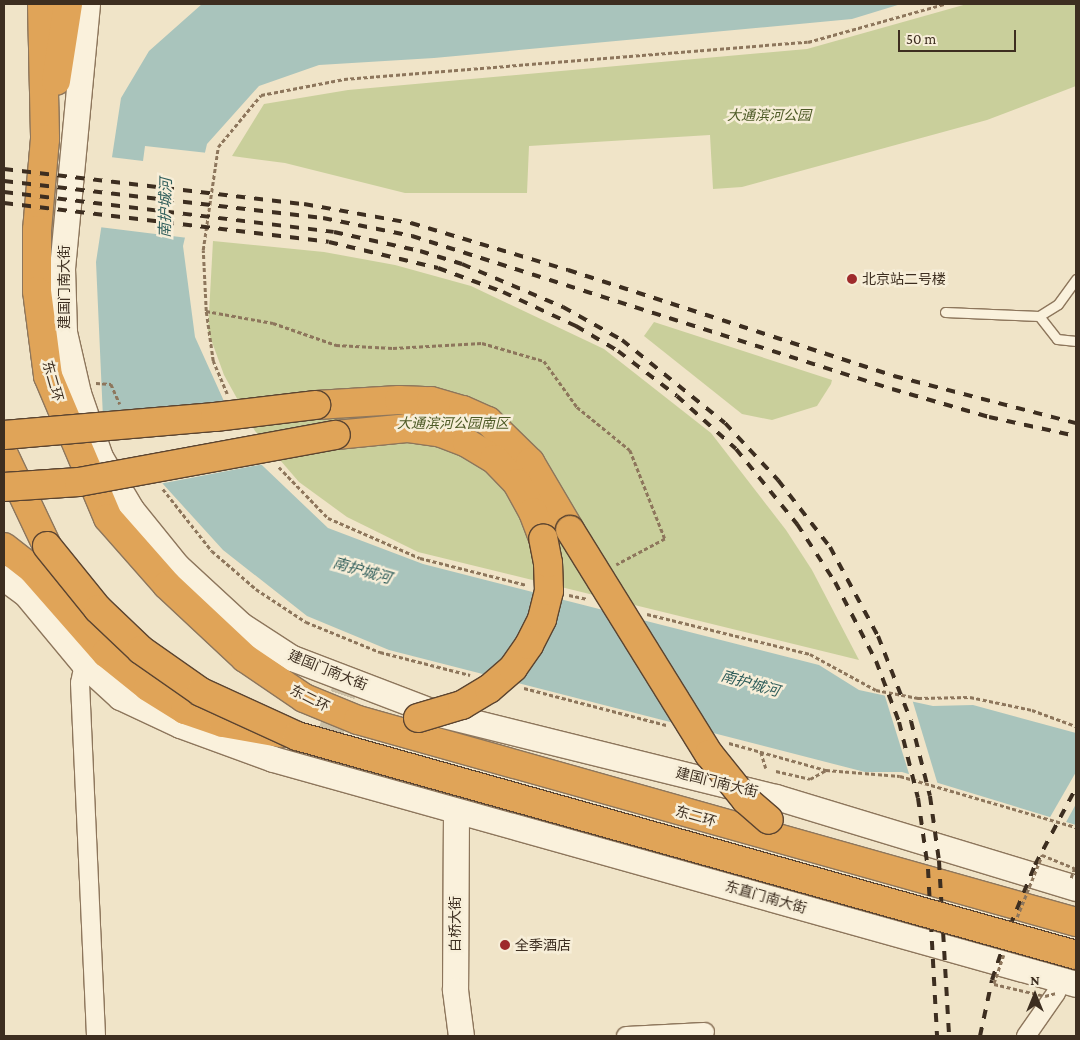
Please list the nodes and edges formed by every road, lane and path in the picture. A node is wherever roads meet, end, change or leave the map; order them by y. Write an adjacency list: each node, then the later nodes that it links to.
1 (42, 4): 5 (highway, 东二环)
2 (68, 4): 5 (highway)
3 (86, 4): 33 (street, 建国门南大街)
4 (944, 4): 7 (path)
5 (45, 139): 22 (highway, 东二环)
6 (1076, 279): 9 (lane)
7 (206, 311)
8 (945, 312): 9 (lane)
9 (1039, 316): 10 (lane)
10 (1076, 341)
11 (92, 374): 12 (path)
12 (122, 410)
13 (4, 435): 32 (highway, bridge)
14 (4, 455): 24 (highway, bridge)
15 (159, 482): 20 (path)
16 (4, 488): 22 (highway, bridge)
17 (4, 547): 24 (highway, bridge)
18 (4, 578): 19 (street)
19 (84, 664): 30 (street); 38 (street)
20 (476, 677)
21 (522, 688): 23 (path)
22 (358, 720): 32 (highway, 东二环)
23 (670, 727)
24 (297, 736): 35 (highway, bridge)
25 (725, 742): 26 (path)
26 (761, 752): 27 (path); 28 (path)
27 (766, 768)
28 (826, 770): 29 (path); 31 (path)
29 (776, 771)
30 (456, 811): 36 (street, 东直门南大街); 39 (street, 白桥大街)
31 (1076, 827)
32 (866, 864): 34 (highway, 东二环)
33 (1076, 888)
34 (1076, 922)
35 (1076, 955)
36 (1068, 982): 41 (street)
37 (705, 1032): 40 (street)
38 (96, 1036)
39 (461, 1036)
40 (626, 1036)
41 (1026, 1036)

